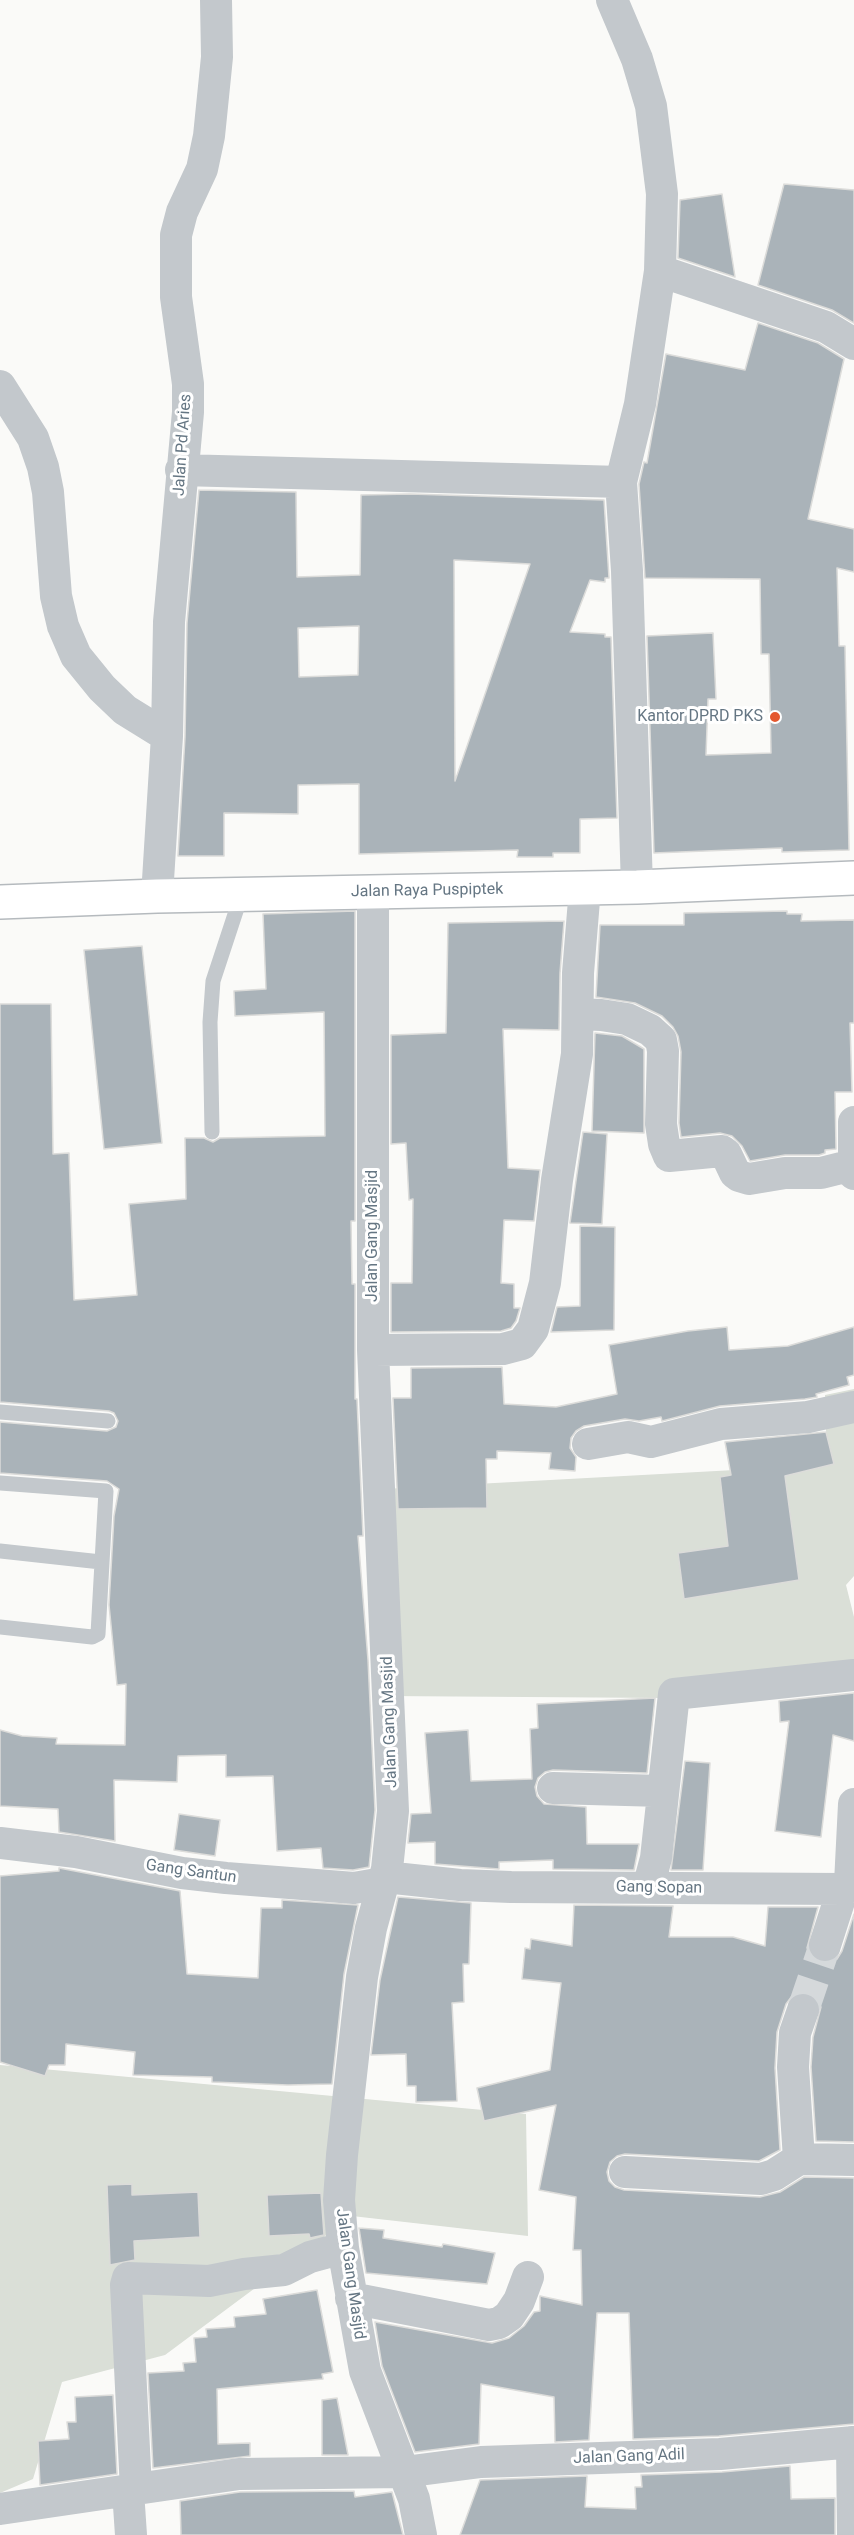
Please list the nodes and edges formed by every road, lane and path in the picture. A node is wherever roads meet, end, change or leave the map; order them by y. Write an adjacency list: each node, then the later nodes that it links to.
1 (216, 0): 6 (street, Jalan Pd Aries)
2 (612, 0): 3 (street)
3 (660, 271): 4 (street); 7 (street)
4 (854, 344)
5 (0, 386): 8 (street)
6 (181, 470): 7 (street); 8 (street, Jalan Pd Aries)
7 (621, 482): 10 (street)
8 (167, 736): 13 (street, Jalan Pd Aries)
9 (854, 878): 10 (main road, Jalan Raya Puspiptek)
10 (637, 887): 11 (main road, Jalan Raya Puspiptek)
11 (585, 888): 12 (main road, Jalan Raya Puspiptek); 16 (street)
12 (373, 892): 14 (main road, Jalan Raya Puspiptek); 20 (street, Jalan Gang Masjid)
13 (157, 896): 14 (main road, Jalan Raya Puspiptek); 15 (main road, Jalan Raya Puspiptek)
14 (241, 896): 18 (lane)
15 (0, 902)
16 (579, 1014): 19 (street); 20 (street)
17 (854, 1122): 19 (street)
18 (212, 1132)
19 (854, 1169)
20 (373, 1350): 34 (street, Jalan Gang Masjid)
21 (854, 1407): 24 (street)
22 (0, 1412): 23 (lane)
23 (108, 1421)
24 (588, 1444)
25 (0, 1483): 27 (lane)
26 (0, 1551): 27 (lane)
27 (101, 1562): 28 (lane)
28 (0, 1627)
29 (854, 1675): 31 (street)
30 (553, 1788): 31 (street)
31 (662, 1791): 35 (street)
32 (854, 1804): 36 (street)
33 (0, 1843): 34 (street, Gang Santun)
34 (384, 1880): 35 (street, Gang Sopan); 42 (street, Jalan Gang Masjid)
35 (648, 1888): 36 (street, Gang Sopan)
36 (843, 1889): 37 (street)
37 (825, 1945)
38 (802, 2010): 39 (street)
39 (799, 2159): 40 (street); 41 (street)
40 (854, 2160)
41 (625, 2172)
42 (343, 2248): 44 (street, Jalan Gang Masjid); 47 (street)
43 (528, 2277): 44 (street)
44 (351, 2298): 46 (street, Jalan Gang Masjid)
45 (853, 2442): 46 (street, Jalan Gang Adil); 51 (street)
46 (404, 2472): 47 (street, Jalan Gang Adil); 50 (street, Jalan Gang Masjid)
47 (132, 2491): 48 (street, Jalan Gang Adil); 49 (street)
48 (0, 2509)
49 (131, 2535)
50 (422, 2535)
51 (853, 2535)

